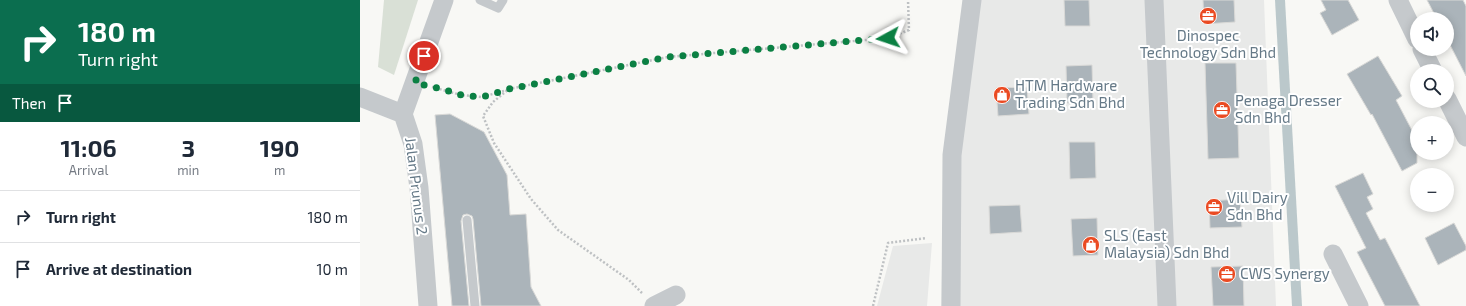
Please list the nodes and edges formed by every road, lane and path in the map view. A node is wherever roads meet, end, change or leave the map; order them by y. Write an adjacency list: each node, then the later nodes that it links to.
1 (444, 0): 9 (street)
2 (480, 0): 3 (lane)
3 (503, 0)
4 (908, 0): 10 (path)
5 (972, 0): 23 (street)
6 (1154, 0): 24 (street)
7 (1398, 0): 8 (street)
8 (1410, 25)
9 (415, 83): 10 (path); 13 (street)
10 (509, 89): 21 (path)
11 (360, 97): 13 (street)
12 (1452, 108): 14 (street)
13 (404, 114): 19 (street, Jalan Prunus 2)
14 (1466, 136)
15 (467, 220): 20 (lane)
16 (926, 238): 22 (path)
17 (1333, 254): 25 (street)
18 (676, 294): 21 (street)
19 (428, 306)
20 (475, 306)
21 (655, 306)
22 (873, 306)
23 (951, 306)
24 (1167, 306)
25 (1359, 306)

